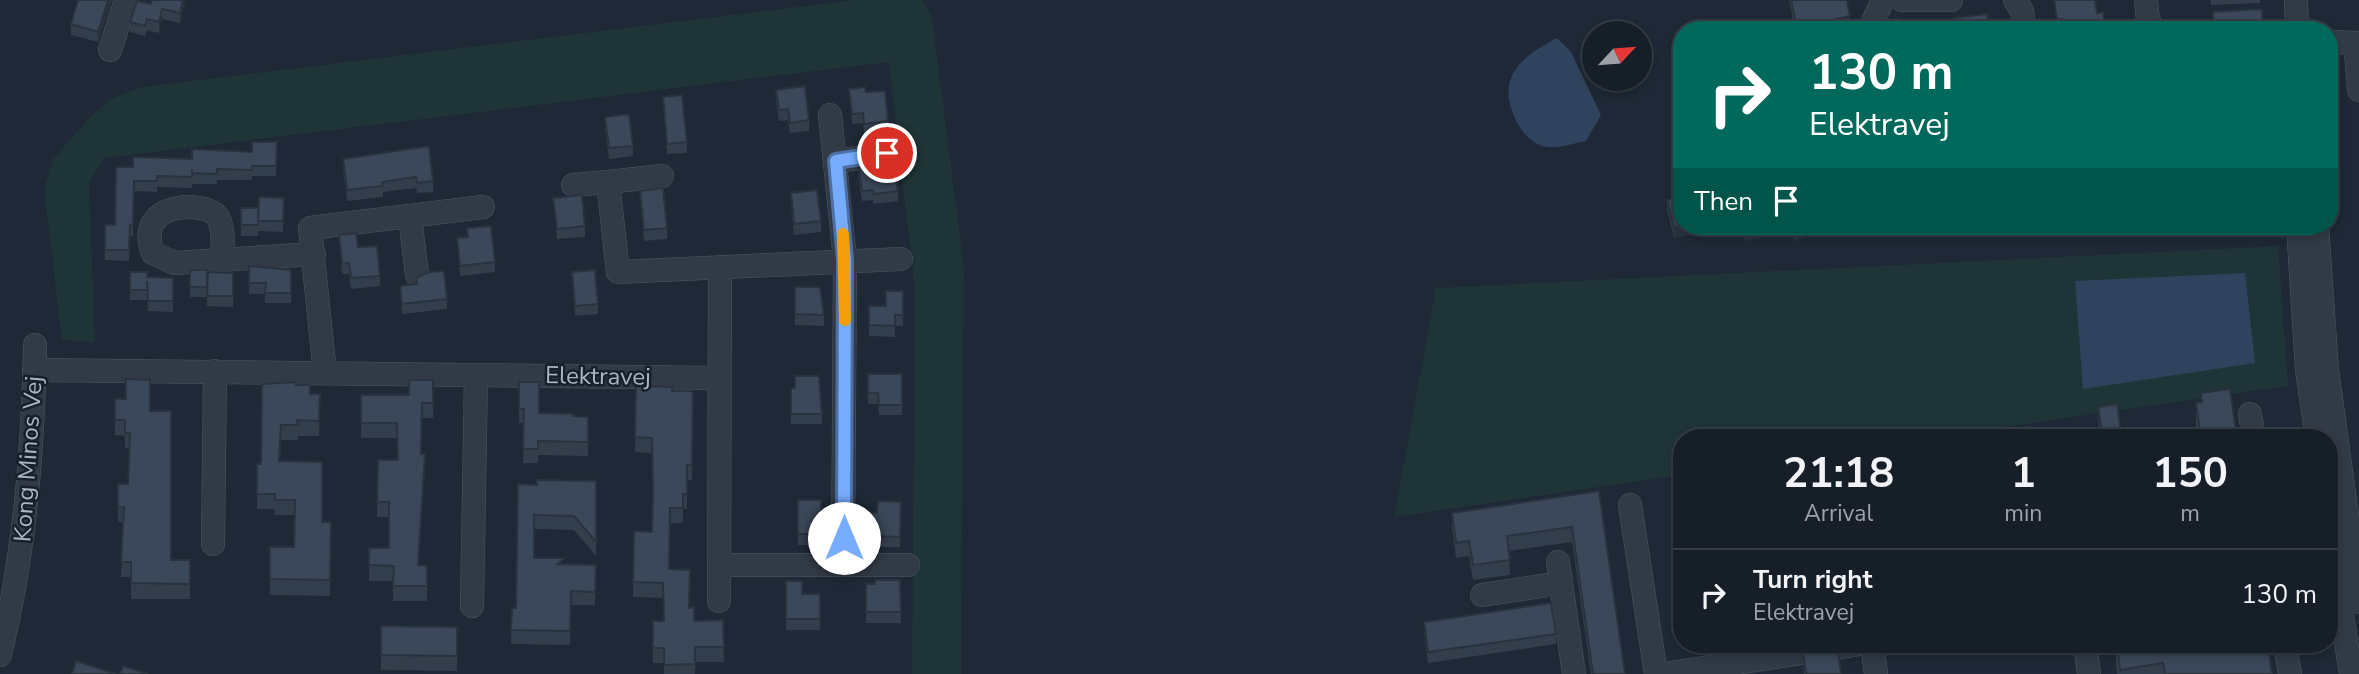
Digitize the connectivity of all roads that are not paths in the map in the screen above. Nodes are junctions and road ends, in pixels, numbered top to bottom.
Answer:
1 (126, 0) edge
2 (1883, 0) edge
3 (1902, 0) edge
4 (1951, 0) edge
5 (2146, 0) edge
6 (2296, 0) edge
7 (1873, 21) edge
8 (2149, 21) edge
9 (2297, 21) edge
10 (2338, 43) edge
11 (2359, 45) edge
12 (110, 50) dead end
13 (2359, 90) edge
14 (830, 115) dead end
15 (887, 153) dead end
16 (836, 161) junction
17 (662, 176) dead end
18 (608, 182) junction
19 (573, 185) dead end
20 (483, 207) dead end
21 (410, 217) junction
22 (2299, 235) edge
23 (2318, 235) edge
24 (314, 254) junction
25 (901, 259) dead end
26 (223, 260) dead end
27 (845, 260) junction
28 (720, 267) junction
29 (416, 275) edge
30 (35, 345) dead end
31 (34, 370) junction
32 (215, 371) junction
33 (325, 373) junction
34 (476, 375) junction
35 (719, 378) junction
36 (2250, 414) dead end
37 (2252, 429) edge
38 (2316, 429) edge
39 (2330, 429) edge
40 (1630, 505) dead end
41 (213, 544) dead end
42 (2338, 562) edge
43 (719, 565) junction
44 (843, 565) junction
45 (908, 565) dead end
46 (1482, 595) dead end
47 (719, 601) dead end
48 (2359, 602) edge
49 (472, 606) dead end
50 (1801, 653) edge
51 (1873, 653) edge
52 (2086, 653) edge
53 (2287, 653) edge
54 (0, 655) edge
55 (1574, 674) edge
56 (1656, 674) edge
57 (1664, 674) edge
58 (1876, 674) edge
59 (2089, 674) edge
60 (2290, 674) edge
61 (2351, 674) edge

1 - 12 street
2 - 7 street
3 - 4 street
5 - 8 street
6 - 9 street
10 - 11 street
11 - 13 street
14 - 16 street
15 - 16 street
16 - 27 street
17 - 18 street
18 - 19 street
18 - 28 street
20 - 21 street
21 - 24 street
21 - 29 street
22 - 38 street
23 - 39 street
24 - 26 street
24 - 33 street
25 - 27 street
27 - 28 street
27 - 44 street
28 - 35 street
30 - 31 street, Kong Minos Vej
31 - 32 street, Elektravej
31 - 54 street, Kong Minos Vej
32 - 33 street, Elektravej
32 - 41 street
33 - 34 street, Elektravej
34 - 35 street, Elektravej
34 - 49 street
35 - 43 street
36 - 37 street
40 - 56 street
42 - 48 street
42 - 61 street
43 - 44 street
43 - 47 street
44 - 45 street
46 - 55 street
50 - 57 street
51 - 58 street
52 - 59 street
53 - 60 street

